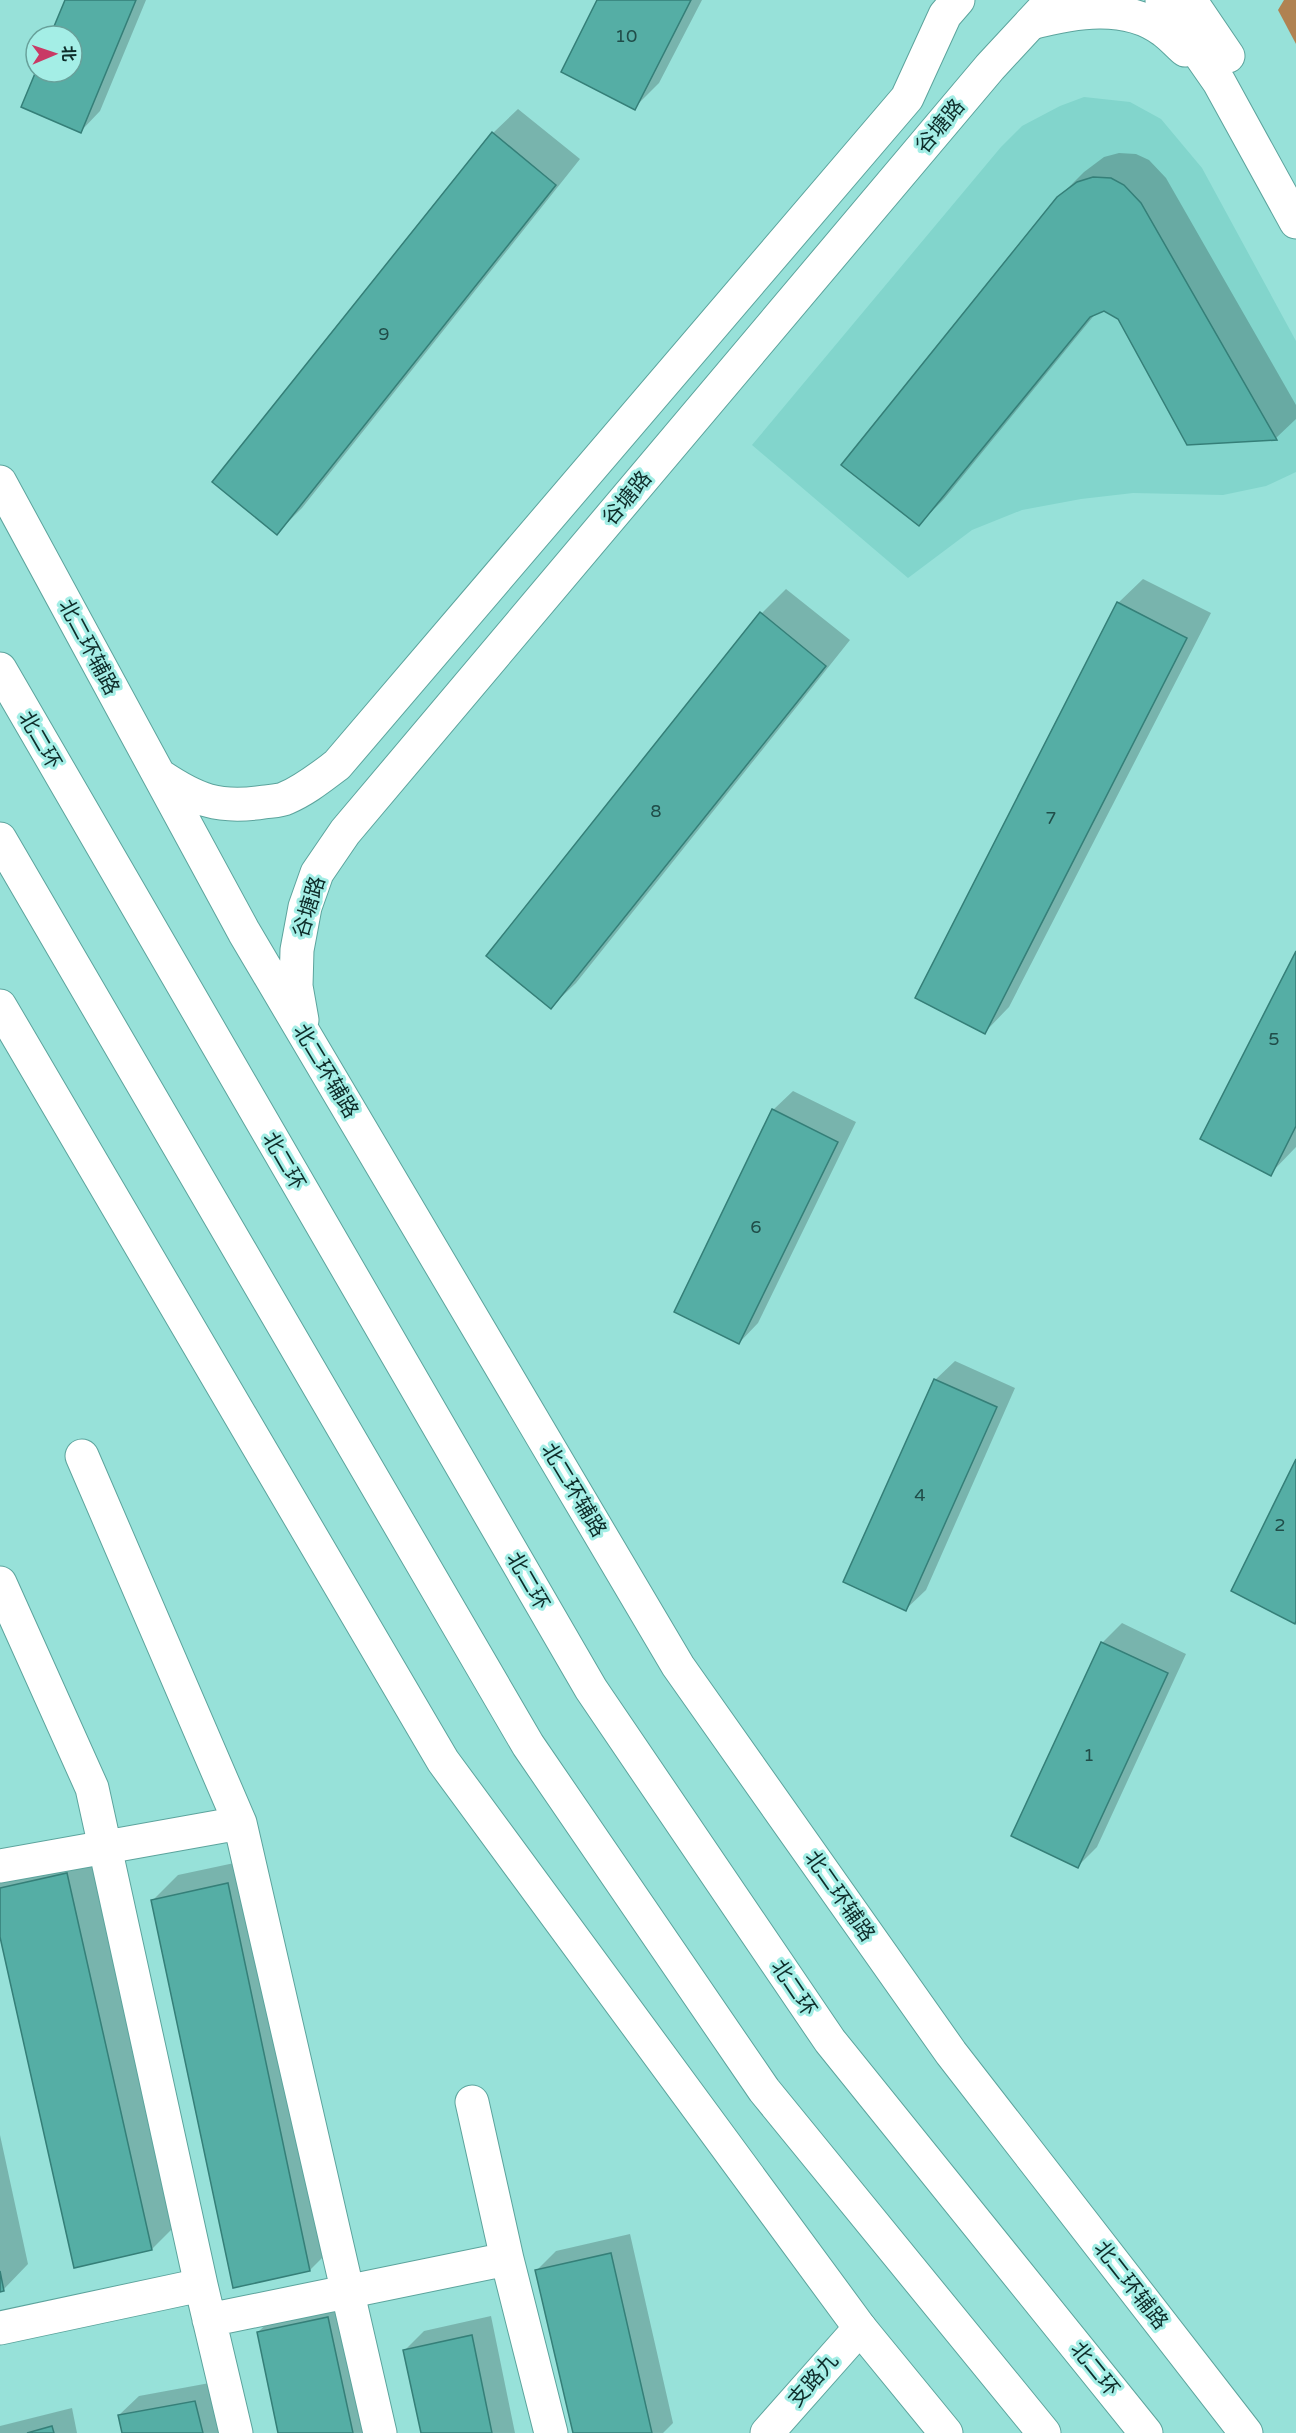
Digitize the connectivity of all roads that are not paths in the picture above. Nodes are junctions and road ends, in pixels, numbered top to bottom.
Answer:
1 (1162, 0) edge
2 (1190, 0) edge
3 (1211, 0) edge
4 (952, 5) edge
5 (1041, 11) edge
6 (1228, 77) junction
7 (1296, 174) edge
8 (1296, 222) edge
9 (0, 482) edge
10 (0, 669) edge
11 (159, 775) junction
12 (0, 839) edge
13 (0, 1006) edge
14 (306, 1037) junction
15 (82, 1456) dead end
16 (0, 1583) edge
17 (240, 1823) junction
18 (103, 1846) junction
19 (0, 1866) edge
20 (472, 2102) dead end
21 (507, 2259) junction
22 (201, 2285) junction
23 (347, 2290) junction
24 (209, 2320) junction
25 (0, 2328) edge
26 (860, 2328) junction
27 (236, 2433) edge
28 (380, 2433) edge
29 (551, 2433) edge
30 (767, 2433) edge
31 (946, 2433) edge
32 (1044, 2433) edge
33 (1146, 2433) edge
34 (1246, 2433) edge

1 - 6 main road
2 - 6 main road
3 - 6 main road
4 - 11 main road, 谷塘路
5 - 6 main road
5 - 14 main road, 谷塘路
6 - 7 main road
6 - 8 main road
9 - 11 main road, 北二环辅路
10 - 33 main road, 北二环
11 - 14 main road, 北二环辅路
12 - 32 main road
13 - 26 main road
14 - 34 main road, 北二环辅路
15 - 17 main road
16 - 18 main road
17 - 18 main road
17 - 23 main road
18 - 19 main road
18 - 22 main road
20 - 21 main road
21 - 23 main road
21 - 29 main road
22 - 24 main road
22 - 25 main road
23 - 24 main road
23 - 28 main road
24 - 27 main road
26 - 30 main road, 支路九
26 - 31 main road

